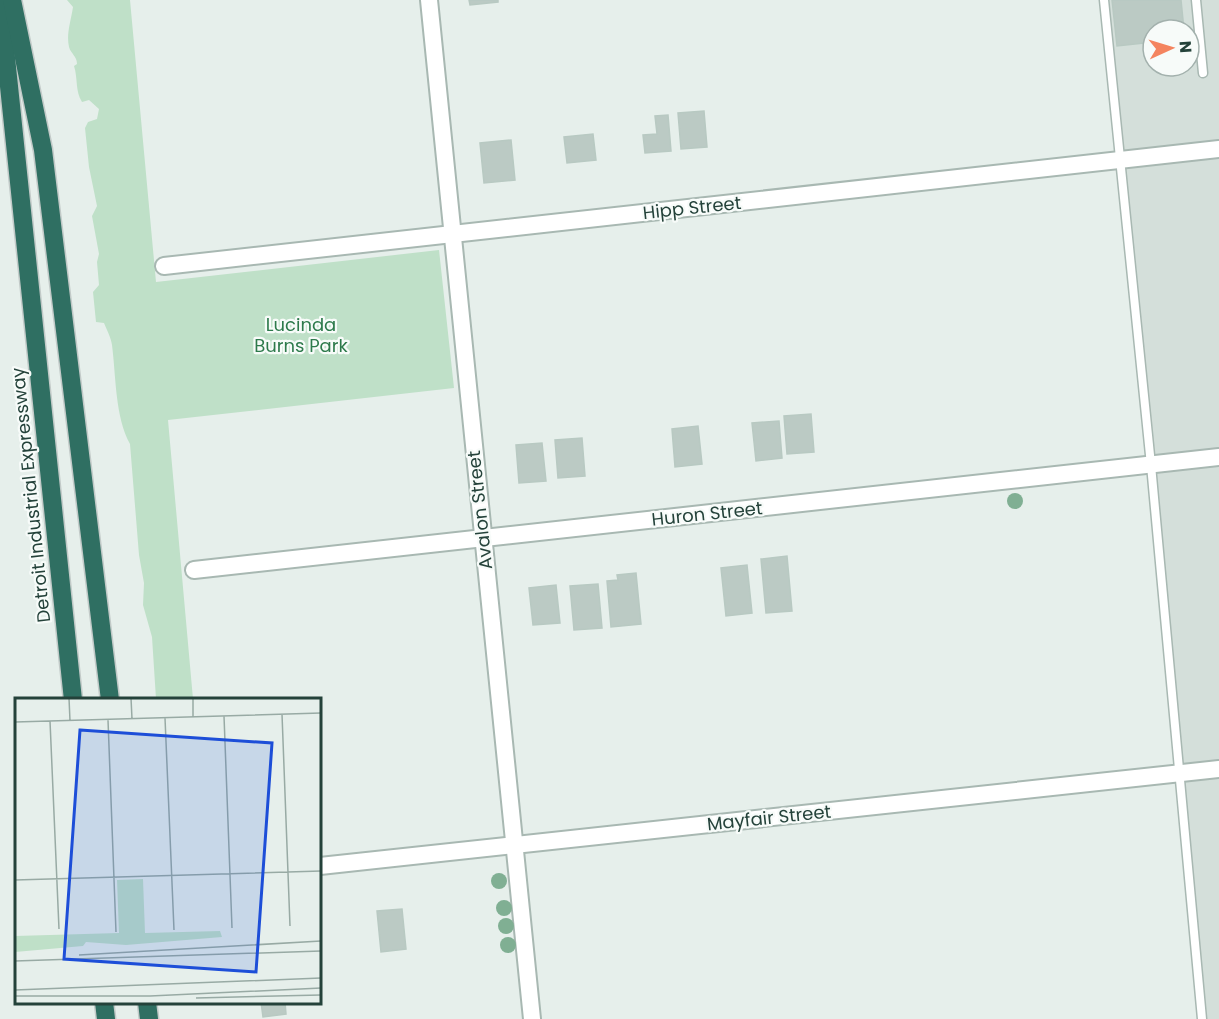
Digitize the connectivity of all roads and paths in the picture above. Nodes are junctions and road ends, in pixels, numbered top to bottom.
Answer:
1 (0, 0) edge
2 (12, 0) edge
3 (429, 0) edge
4 (1104, 0) edge
5 (1196, 0) edge
6 (1203, 73) dead end
7 (1219, 149) edge
8 (1121, 160) junction
9 (452, 234) junction
10 (164, 266) dead end
11 (1219, 457) edge
12 (1151, 465) junction
13 (483, 538) junction
14 (194, 570) dead end
15 (73, 698) edge
16 (110, 698) edge
17 (1219, 769) edge
18 (1178, 773) junction
19 (515, 845) junction
20 (321, 866) edge
21 (104, 1004) edge
22 (147, 1004) edge
23 (106, 1019) edge
24 (149, 1019) edge
25 (532, 1019) edge
26 (1202, 1019) edge

1 - 15 highway, Detroit Industrial Expressway
2 - 16 highway
3 - 9 street, Avalon Street
4 - 8 lane
5 - 6 lane
7 - 8 street, Hipp Street
8 - 9 street, Hipp Street
8 - 12 lane
9 - 10 street, Hipp Street
9 - 13 street, Avalon Street
11 - 12 street, Huron Street
12 - 13 street, Huron Street
12 - 18 lane
13 - 14 street, Huron Street
13 - 19 street, Avalon Street
17 - 18 street, Mayfair Street
18 - 19 street, Mayfair Street
18 - 26 lane
19 - 20 street, Mayfair Street
19 - 25 street, Avalon Street
21 - 23 highway
22 - 24 highway

